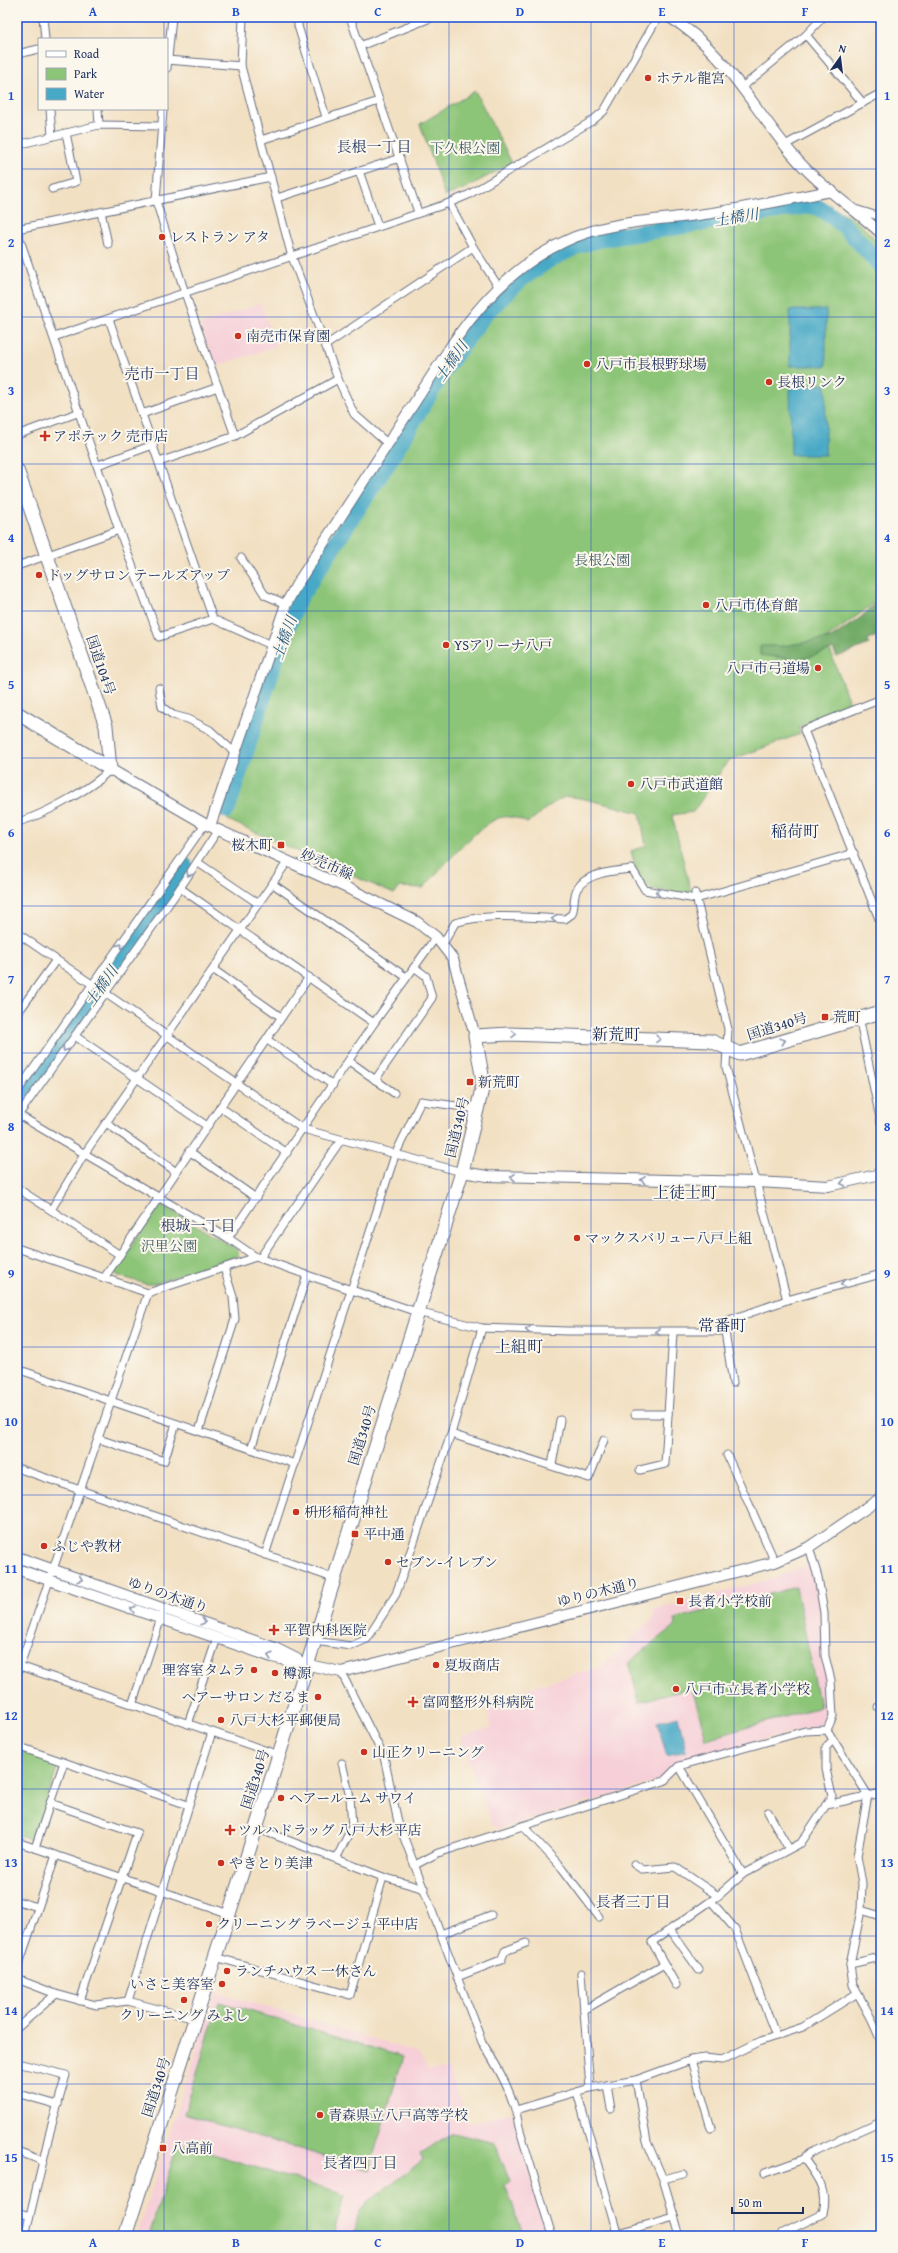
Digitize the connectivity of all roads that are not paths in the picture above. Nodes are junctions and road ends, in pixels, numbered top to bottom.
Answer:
1 (44, 17) edge
2 (172, 17) edge
3 (242, 17) edge
4 (298, 17) edge
5 (350, 17) edge
6 (433, 17) edge
7 (658, 17) edge
8 (669, 17) edge
9 (823, 17) edge
10 (878, 17) edge
11 (881, 23) edge
12 (806, 35) junction
13 (45, 38) edge
14 (360, 46) junction
15 (38, 49) edge
16 (168, 51) edge
17 (17, 54) edge
18 (168, 60) edge
19 (240, 66) junction
20 (741, 88) junction
21 (881, 93) edge
22 (379, 101) junction
23 (863, 103) junction
24 (50, 110) edge
25 (98, 110) edge
26 (163, 110) edge
27 (326, 117) junction
28 (99, 125) junction
29 (162, 126) junction
30 (66, 132) junction
31 (52, 136) junction
32 (261, 140) junction
33 (17, 145) edge
34 (785, 145) junction
35 (400, 158) junction
36 (359, 171) junction
37 (270, 177) junction
38 (52, 189) dead end
39 (832, 191) junction
40 (277, 198) junction
41 (156, 201) junction
42 (449, 203) junction
43 (854, 209) junction
44 (101, 212) junction
45 (418, 212) junction
46 (881, 217) edge
47 (378, 226) junction
48 (17, 230) edge
49 (881, 233) edge
50 (108, 244) dead end
51 (473, 247) junction
52 (292, 257) junction
53 (498, 286) junction
54 (185, 293) junction
55 (109, 318) junction
56 (54, 336) junction
57 (326, 345) junction
58 (338, 378) junction
59 (218, 388) junction
60 (80, 412) junction
61 (142, 414) junction
62 (17, 435) edge
63 (235, 436) junction
64 (387, 443) junction
65 (153, 445) junction
66 (159, 462) junction
67 (98, 465) junction
68 (17, 470) edge
69 (119, 530) junction
70 (47, 556) junction
71 (240, 558) dead end
72 (17, 566) edge
73 (286, 604) junction
74 (213, 619) junction
75 (271, 645) junction
76 (159, 688) dead end
77 (881, 699) edge
78 (17, 713) edge
79 (234, 752) junction
80 (110, 769) junction
81 (17, 822) edge
82 (211, 827) junction
83 (854, 853) junction
84 (288, 861) junction
85 (197, 862) junction
86 (273, 884) junction
87 (180, 888) junction
88 (696, 896) junction
89 (259, 904) junction
90 (881, 924) edge
91 (242, 930) junction
92 (17, 933) edge
93 (440, 941) junction
94 (56, 960) junction
95 (414, 967) junction
96 (214, 970) junction
97 (309, 977) junction
98 (406, 977) junction
99 (93, 985) junction
100 (105, 993) junction
101 (881, 1012) edge
102 (17, 1014) edge
103 (281, 1017) junction
104 (859, 1017) junction
105 (374, 1023) junction
106 (75, 1036) junction
107 (168, 1036) junction
108 (475, 1036) junction
109 (266, 1039) junction
110 (728, 1050) junction
111 (349, 1062) junction
112 (137, 1079) junction
113 (376, 1080) junction
114 (236, 1084) junction
115 (333, 1085) junction
116 (17, 1092) edge
117 (394, 1093) dead end
118 (220, 1107) junction
119 (478, 1109) junction
120 (17, 1115) edge
121 (106, 1123) junction
122 (881, 1123) edge
123 (207, 1126) junction
124 (303, 1129) junction
125 (341, 1140) junction
126 (190, 1151) junction
127 (287, 1153) junction
128 (85, 1154) junction
129 (394, 1155) junction
130 (175, 1171) junction
131 (462, 1172) junction
132 (881, 1174) edge
133 (756, 1182) junction
134 (17, 1188) edge
135 (158, 1197) junction
136 (256, 1198) junction
137 (51, 1210) junction
138 (228, 1238) junction
139 (17, 1248) edge
140 (120, 1255) junction
141 (258, 1257) junction
142 (224, 1268) junction
143 (881, 1274) edge
144 (307, 1275) junction
145 (104, 1278) junction
146 (349, 1290) junction
147 (148, 1293) junction
148 (787, 1300) junction
149 (417, 1312) junction
150 (482, 1328) junction
151 (725, 1332) junction
152 (673, 1333) junction
153 (17, 1368) edge
154 (733, 1383) dead end
155 (112, 1402) junction
156 (635, 1414) dead end
157 (668, 1414) junction
158 (560, 1420) dead end
159 (176, 1424) junction
160 (199, 1431) junction
161 (451, 1434) junction
162 (99, 1439) junction
163 (604, 1440) dead end
164 (251, 1449) junction
165 (727, 1455) dead end
166 (295, 1464) junction
167 (552, 1465) junction
168 (17, 1468) edge
169 (640, 1470) dead end
170 (81, 1491) junction
171 (881, 1498) edge
172 (810, 1548) junction
173 (265, 1555) junction
174 (17, 1557) edge
175 (775, 1562) junction
176 (17, 1569) edge
177 (54, 1570) junction
178 (333, 1578) junction
179 (50, 1581) junction
180 (162, 1614) junction
181 (217, 1638) junction
182 (314, 1641) junction
183 (308, 1664) junction
184 (18, 1666) edge
185 (341, 1672) junction
186 (17, 1674) edge
187 (132, 1705) junction
188 (188, 1724) junction
189 (826, 1730) junction
190 (212, 1732) junction
191 (832, 1741) junction
192 (17, 1746) edge
193 (279, 1755) junction
194 (64, 1762) junction
195 (342, 1763) dead end
196 (679, 1766) junction
197 (881, 1793) edge
198 (868, 1795) junction
199 (50, 1803) junction
200 (188, 1805) junction
201 (826, 1805) junction
202 (768, 1812) dead end
203 (523, 1826) junction
204 (256, 1828) junction
205 (17, 1842) edge
206 (35, 1848) junction
207 (789, 1849) junction
208 (56, 1855) junction
209 (336, 1859) junction
210 (634, 1864) dead end
211 (416, 1865) junction
212 (743, 1874) junction
213 (383, 1877) junction
214 (122, 1878) junction
215 (425, 1889) junction
216 (162, 1891) junction
217 (718, 1896) junction
218 (17, 1901) edge
219 (711, 1901) junction
220 (38, 1908) junction
221 (861, 1910) junction
222 (229, 1914) junction
223 (491, 1915) dead end
224 (881, 1916) edge
225 (599, 1917) dead end
226 (671, 1931) junction
227 (441, 1934) junction
228 (526, 1943) dead end
229 (215, 1957) junction
230 (881, 1957) edge
231 (664, 1964) junction
232 (850, 1964) junction
233 (17, 1970) edge
234 (699, 1970) dead end
235 (581, 1973) dead end
236 (457, 1977) junction
237 (17, 1980) edge
238 (676, 1985) dead end
239 (56, 1994) junction
240 (856, 1994) junction
241 (80, 2001) junction
242 (128, 2001) junction
243 (584, 2010) junction
244 (195, 2019) junction
245 (17, 2028) edge
246 (776, 2036) junction
247 (881, 2041) edge
248 (691, 2060) junction
249 (17, 2063) edge
250 (636, 2080) junction
251 (607, 2085) junction
252 (590, 2088) junction
253 (577, 2092) junction
254 (23, 2096) dead end
255 (58, 2105) junction
256 (611, 2109) dead end
257 (516, 2110) junction
258 (881, 2121) edge
259 (711, 2128) dead end
260 (17, 2151) edge
261 (804, 2159) junction
262 (43, 2161) junction
263 (765, 2173) dead end
264 (683, 2174) dead end
265 (663, 2180) junction
266 (17, 2212) edge
267 (30, 2216) junction
268 (674, 2217) junction
269 (783, 2233) dead end
270 (617, 2234) junction
271 (25, 2236) edge
272 (125, 2236) edge
273 (552, 2236) edge
274 (608, 2236) edge
275 (680, 2236) edge

1 - 13 street
2 - 16 street
3 - 19 street
4 - 27 street
5 - 14 street
6 - 14 street
7 - 42 street
8 - 20 street
9 - 12 street
10 - 11 street
12 - 20 street
12 - 23 street
14 - 22 street
15 - 17 street
18 - 19 street
19 - 32 street
20 - 34 street
21 - 23 street
22 - 27 street
22 - 35 street
23 - 34 street
24 - 31 street
25 - 28 street
26 - 29 street
27 - 32 street
28 - 29 street
28 - 30 street
29 - 41 street
30 - 31 street
30 - 38 street
31 - 33 street
32 - 37 street
34 - 39 street
35 - 36 street
35 - 45 street
36 - 40 street
36 - 47 street
37 - 40 street
37 - 41 street
39 - 43 street
39 - 53 street
40 - 52 street
41 - 44 street
41 - 54 street
42 - 45 street
42 - 51 street
43 - 46 street
43 - 49 street
44 - 48 street
44 - 50 street
45 - 47 street
47 - 52 street
48 - 56 street
51 - 53 street
51 - 57 street
52 - 54 street
52 - 57 street
53 - 64 street
54 - 55 street
54 - 59 street
55 - 56 street
55 - 61 street
56 - 60 street
57 - 58 street
58 - 63 street
58 - 64 street
59 - 61 street
59 - 63 street
60 - 62 street
60 - 67 street
61 - 65 street
63 - 66 street
64 - 73 street
65 - 66 street
65 - 67 street
66 - 74 street
67 - 69 street
68 - 70 highway, 国道104号
69 - 70 street
69 - 74 street
70 - 72 street
70 - 80 highway, 国道104号
71 - 73 street
73 - 75 street
74 - 75 street
75 - 79 street
76 - 79 street
77 - 83 street
78 - 80 highway
79 - 82 street
80 - 81 street
80 - 82 street, 妙売市線
82 - 84 street, 妙売市線
82 - 85 street
99 -> 82 street
83 - 88 street
83 - 90 street
84 - 86 street
84 - 93 street, 妙売市線
85 -> 87 street
85 - 89 street
86 - 89 street
86 - 98 street
87 - 91 street
87 - 100 street
88 -> 93 street
88 - 110 street
89 - 91 street
91 - 96 street
91 - 97 street
92 - 94 street
93 - 95 street
93 - 108 street, 妙売市線
94 - 99 street
94 - 102 street
95 - 98 street
95 - 113 street
96 - 103 street
96 - 107 street
97 - 103 street
97 - 105 street
98 - 105 street
99 - 116 street
100 - 106 street
100 - 107 street
101 - 104 highway, 国道340号
103 - 109 street
110 -> 104 highway, 国道340号
104 - 122 street
105 - 111 street
106 - 112 street
106 -> 120 street
107 - 112 street
107 - 114 street
108 -> 110 highway, 国道340号
108 - 119 highway, 国道340号
109 - 114 street
109 - 115 street
110 - 133 street
111 - 113 street
111 - 115 street
112 - 121 street
112 - 123 street
113 - 117 street
114 - 118 street
114 - 124 street
115 - 124 street
118 - 123 street
118 - 127 street
119 - 129 street
119 - 131 highway, 国道340号
120 - 128 street
121 - 128 street
121 - 130 street
123 - 126 street
124 - 125 street
124 - 127 street
125 - 129 street
125 - 141 street
126 - 130 street
126 - 136 street
127 - 136 street
128 - 135 street
128 - 137 street
129 - 131 street
129 - 146 street
130 - 135 street
133 -> 131 street
131 - 149 highway, 国道340号
132 -> 133 street
133 - 148 street
134 - 137 street
135 - 138 street
135 - 140 street
136 - 138 street
137 - 140 street
138 - 141 street
139 - 145 street
140 - 145 street
141 - 142 street
141 - 144 street
142 - 147 street
142 - 160 street
143 -> 148 street
144 - 146 street
144 - 164 street
145 - 147 street
146 - 149 street
146 - 166 street
147 - 155 street
148 - 151 street
149 - 150 street
149 - 178 highway, 国道340号
152 -> 150 street
150 - 161 street
151 - 152 street
151 - 154 street
152 - 157 street
153 - 155 street
155 - 159 street
155 - 162 street
156 - 157 street
157 - 169 street
158 - 167 street
159 - 160 street
159 - 162 street
160 - 164 street
161 - 167 street
161 - 182 street
162 - 170 street
163 - 167 street
164 - 166 street
165 - 175 street
166 - 173 street
168 - 170 street
170 - 173 street
170 - 177 street
171 - 172 street, ゆりの木通り
172 - 175 street, ゆりの木通り
172 - 189 street
173 - 178 street
174 - 177 street, ゆりの木通り
175 - 185 street, ゆりの木通り
176 - 179 street, ゆりの木通り
177 - 179 street
177 -> 180 street, ゆりの木通り
178 - 182 highway, 国道340号
180 -> 179 street, ゆりの木通り
179 - 184 street
180 - 181 street, ゆりの木通り
180 -> 183 street, ゆりの木通り
180 - 187 street
183 -> 181 street, ゆりの木通り
181 - 188 street
182 - 183 highway, 国道340号
183 - 185 street, ゆりの木通り
183 - 193 highway, 国道340号
184 - 186 street
184 - 187 street
185 - 211 street
187 - 188 street
188 - 190 street
189 - 191 street
189 - 196 street
190 - 193 street
190 - 200 street
191 - 198 street
191 - 201 street
192 - 194 street
193 - 204 highway, 国道340号
194 - 199 street
194 - 200 street
195 - 209 street
196 - 203 street
196 - 212 street
197 - 198 street
198 - 201 street
198 - 221 street
199 - 206 street
199 - 214 street
200 - 216 street
201 - 207 street
202 - 207 street
203 - 211 street
203 - 225 street
204 - 209 street
204 - 222 highway, 国道340号
205 - 206 street
206 - 208 street
207 - 212 street
208 - 214 street
208 - 220 street
209 - 213 street
210 - 217 street
211 - 215 street
212 - 217 street
213 - 215 street
213 - 229 street
214 - 216 street
214 - 241 street
215 - 227 street
216 - 222 street
216 - 242 street
217 - 219 street
218 - 220 street
219 - 226 street
219 - 246 street
220 - 233 street
221 - 224 street
221 - 232 street
222 - 229 highway, 国道340号
223 - 227 street
226 - 231 street
226 - 234 street
227 - 236 street
228 - 236 street
229 - 244 highway, 国道340号
230 - 232 street
231 - 238 street
231 - 243 street
232 - 240 street
235 - 243 street
236 - 257 street
237 - 239 street
239 - 241 street
239 - 245 street
240 - 246 street
240 - 247 street
241 - 242 street
242 - 244 street
243 - 252 street
244 - 272 highway, 国道340号
246 - 248 street
248 - 250 street
248 - 259 street
249 - 255 street
250 - 251 street
250 - 265 street
251 - 252 street
251 - 256 street
252 - 253 street
253 - 257 street
253 - 270 street
254 - 255 street
255 - 262 street
257 - 273 street
258 - 261 street
260 - 262 street
261 - 263 street
261 - 269 street
262 - 267 street
264 - 265 street
265 - 268 street
266 - 267 street
267 - 271 street
268 - 270 street
268 - 275 street
270 - 274 street

